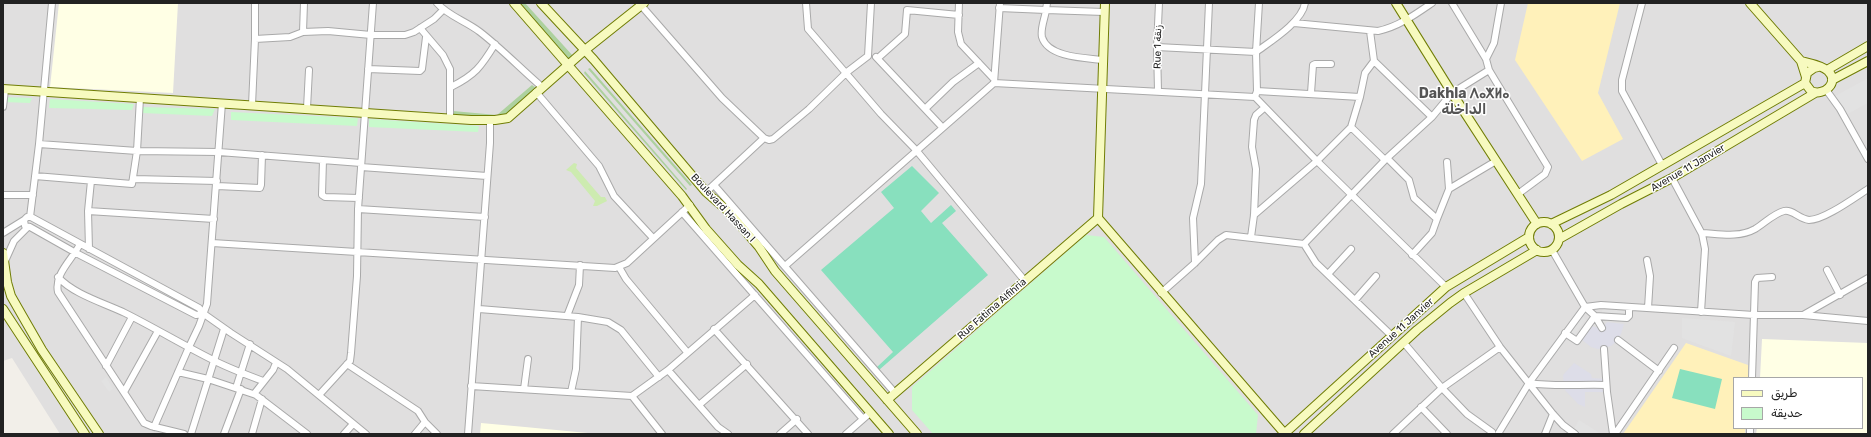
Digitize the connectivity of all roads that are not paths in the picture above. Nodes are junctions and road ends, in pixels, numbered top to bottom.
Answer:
1 (52, 3) edge
2 (254, 3) edge
3 (304, 3) edge
4 (373, 3) edge
5 (436, 3) edge
6 (514, 3) edge
7 (541, 3) edge
8 (806, 3) edge
9 (871, 3) edge
10 (907, 3) edge
11 (959, 3) edge
12 (1159, 3) edge
13 (1209, 3) edge
14 (1259, 3) edge
15 (1306, 3) edge
16 (1396, 3) edge
17 (1432, 3) edge
18 (1452, 3) edge
19 (1501, 3) edge
20 (1642, 3) edge
21 (1750, 3) edge
22 (641, 4) edge
23 (1000, 6) edge
24 (1047, 6) edge
25 (1104, 7) edge
26 (443, 10) junction
27 (906, 10) junction
28 (959, 15) junction
29 (1407, 20) junction
30 (1294, 23) junction
31 (420, 28) junction
32 (1370, 31) junction
33 (303, 32) junction
34 (371, 35) junction
35 (426, 37) junction
36 (255, 39) junction
37 (495, 44) junction
38 (1868, 46) edge
39 (1156, 47) junction
40 (1207, 49) junction
41 (585, 50) junction
42 (1256, 52) junction
43 (868, 56) junction
44 (878, 58) junction
45 (1486, 59) junction
46 (1103, 60) junction
47 (1868, 60) edge
48 (1374, 61) junction
49 (1801, 61) junction
50 (979, 63) junction
51 (569, 64) junction
52 (1331, 64) dead end
53 (1818, 67) junction
54 (368, 69) junction
55 (309, 70) dead end
56 (1489, 70) junction
57 (1827, 70) junction
58 (847, 72) junction
59 (993, 80) junction
60 (1805, 80) junction
61 (1832, 80) junction
62 (451, 87) junction
63 (4, 89) edge
64 (539, 90) junction
65 (1103, 90) junction
66 (1158, 91) junction
67 (1827, 91) junction
68 (44, 92) junction
69 (1311, 93) junction
70 (1815, 93) junction
71 (1205, 94) junction
72 (1256, 94) junction
73 (1452, 94) junction
74 (1360, 97) junction
75 (140, 98) junction
76 (222, 103) junction
77 (252, 105) junction
78 (3, 107) edge
79 (307, 108) junction
80 (926, 108) junction
81 (1264, 108) junction
82 (365, 112) junction
83 (1432, 117) junction
84 (450, 118) junction
85 (490, 120) junction
86 (942, 127) junction
87 (1351, 127) junction
88 (764, 138) junction
89 (40, 144) junction
90 (916, 150) junction
91 (137, 151) junction
92 (219, 152) junction
93 (262, 155) junction
94 (1386, 159) junction
95 (1868, 159) edge
96 (323, 160) junction
97 (1316, 161) junction
98 (1496, 161) junction
99 (1447, 162) dead end
100 (361, 165) junction
101 (1662, 165) junction
102 (35, 176) junction
103 (487, 176) junction
104 (1672, 178) junction
105 (134, 179) junction
106 (90, 181) junction
107 (216, 184) junction
108 (714, 185) junction
109 (1449, 189) junction
110 (1868, 189) edge
111 (706, 192) junction
112 (1351, 194) junction
113 (1518, 194) junction
114 (3, 195) edge
115 (33, 195) junction
116 (359, 198) junction
117 (690, 206) junction
118 (358, 210) junction
119 (88, 211) junction
120 (682, 212) junction
121 (1254, 215) junction
122 (485, 217) junction
123 (1098, 218) junction
124 (29, 219) junction
125 (214, 219) junction
126 (1437, 219) junction
127 (1537, 224) junction
128 (1551, 224) junction
129 (29, 227) junction
130 (3, 233) edge
131 (1702, 233) junction
132 (1251, 237) junction
133 (1529, 237) junction
134 (654, 238) junction
135 (1559, 240) junction
136 (212, 243) junction
137 (80, 244) junction
138 (1304, 244) junction
139 (89, 249) junction
140 (1352, 249) dead end
141 (1537, 250) junction
142 (1552, 250) junction
143 (356, 251) junction
144 (76, 253) junction
145 (1412, 255) junction
146 (482, 260) junction
147 (1647, 260) dead end
148 (4, 263) edge
149 (1195, 263) junction
150 (580, 265) junction
151 (785, 266) junction
152 (619, 267) junction
153 (1827, 270) dead end
154 (1328, 274) junction
155 (1376, 276) dead end
156 (58, 277) junction
157 (1772, 277) dead end
158 (1868, 278) edge
159 (1025, 281) junction
160 (1446, 287) junction
161 (1161, 293) junction
162 (1464, 293) junction
163 (1840, 294) junction
164 (754, 295) junction
165 (1355, 300) junction
166 (1585, 307) junction
167 (1629, 307) junction
168 (1648, 308) junction
169 (3, 309) edge
170 (479, 309) junction
171 (1701, 312) junction
172 (204, 314) junction
173 (1754, 315) junction
174 (1802, 315) junction
175 (567, 316) junction
176 (1594, 316) junction
177 (132, 317) junction
178 (578, 317) junction
179 (1868, 321) edge
180 (1602, 328) dead end
181 (224, 329) junction
182 (714, 329) junction
183 (158, 331) junction
184 (1565, 333) junction
185 (1392, 336) junction
186 (1618, 340) dead end
187 (1404, 343) junction
188 (250, 344) junction
189 (1500, 346) junction
190 (189, 347) junction
191 (1674, 348) dead end
192 (1604, 349) dead end
193 (687, 352) junction
194 (528, 359) dead end
195 (213, 360) junction
196 (276, 362) junction
197 (346, 364) junction
198 (747, 364) junction
199 (106, 366) junction
200 (668, 370) junction
201 (1658, 371) junction
202 (178, 372) junction
203 (241, 372) junction
204 (659, 377) junction
205 (1752, 377) edge
206 (208, 379) junction
207 (263, 381) junction
208 (1529, 383) junction
209 (1606, 385) junction
210 (471, 386) junction
211 (238, 388) junction
212 (1442, 388) junction
213 (524, 389) junction
214 (124, 392) junction
215 (571, 392) junction
216 (895, 393) junction
217 (254, 394) junction
218 (319, 394) junction
219 (632, 396) junction
220 (262, 399) junction
221 (887, 400) junction
222 (699, 405) junction
223 (1420, 407) junction
224 (870, 413) junction
225 (1554, 414) junction
226 (797, 419) junction
227 (863, 420) junction
228 (425, 422) junction
229 (353, 424) junction
230 (154, 427) junction
231 (1495, 433) edge
232 (85, 434) edge
233 (99, 434) edge
234 (184, 434) edge
235 (191, 434) edge
236 (224, 434) edge
237 (252, 434) edge
238 (307, 434) edge
239 (344, 434) edge
240 (366, 434) edge
241 (415, 434) edge
242 (437, 434) edge
243 (468, 434) edge
244 (662, 434) edge
245 (728, 434) edge
246 (780, 434) edge
247 (808, 434) edge
248 (846, 434) edge
249 (889, 434) edge
250 (917, 434) edge
251 (1284, 434) edge
252 (1304, 434) edge
253 (1393, 434) edge
254 (1447, 434) edge
255 (1545, 434) edge
256 (1575, 434) edge
257 (1614, 434) edge

1 - 68 street
2 - 36 street
3 - 33 street
4 - 34 street
5 - 26 street
6 - 51 street
7 - 41 street, Boulevard Hassan I
8 - 58 street
9 - 43 street
10 - 27 street
11 - 28 street
12 - 39 street, Rue 1 زنقة
13 - 40 street
14 - 42 street
15 - 30 street
16 - 29 street
17 - 29 street
18 - 45 street
19 - 45 street
20 - 101 street
21 - 49 street
22 - 41 street
22 - 88 street
23 - 24 street
23 - 59 street
24 - 25 street
24 - 46 street
25 - 46 street
26 - 31 street
26 - 37 street
27 - 28 street
27 - 44 street
28 - 50 street
29 - 32 street
29 - 73 street
30 - 32 street
30 - 42 street
31 - 34 street
31 - 35 street
32 - 48 street
33 - 34 street
33 - 36 street
34 - 54 street
35 - 54 street
35 - 62 street
36 - 77 street
37 - 62 street
37 - 64 street
38 - 57 street
39 - 40 street
39 - 66 street, Rue 1 زنقة
40 - 42 street
40 - 71 street
41 - 51 street
41 - 111 street, Boulevard Hassan I
42 - 72 street
43 - 44 street
43 - 58 street
44 - 80 street
45 - 56 street
46 - 65 street
47 - 61 street
48 - 74 street
48 - 83 street
49 - 53 street
49 - 60 street
50 - 59 street
50 - 80 street
51 - 64 street
51 - 117 street
52 - 69 street
53 - 57 street
53 - 60 street
54 - 82 street
55 - 79 street
56 - 73 street
56 - 113 street
57 - 61 street
58 - 88 street
58 - 90 street
59 - 65 street
59 - 86 street
60 - 70 street
60 - 101 street, Avenue 11 Janvier
61 - 67 street
62 - 84 street
63 - 68 street
63 - 78 street
64 - 85 street
64 - 134 street
65 - 66 street
65 - 123 street
66 - 71 street
67 - 70 street
67 - 95 street
68 - 75 street
68 - 89 street
69 - 72 street
69 - 74 street
70 - 104 street, Avenue 11 Janvier
71 - 72 street
71 - 149 street
72 - 81 street
73 - 83 street
73 - 98 street
74 - 87 street
75 - 76 street
75 - 91 street
76 - 77 street
76 - 92 street
77 - 79 street
79 - 82 street
80 - 86 street
81 - 97 street
81 - 121 street
82 - 84 street
82 - 100 street
83 - 94 street
84 - 85 street
85 - 103 street
86 - 90 street
87 - 94 street
87 - 97 street
88 - 108 street
89 - 91 street
89 - 102 street
90 - 151 street
90 - 159 street
91 - 92 street
91 - 105 street
92 - 93 street
92 - 107 street
93 - 96 street
93 - 107 street
94 - 112 street
94 - 126 street
96 - 100 street
96 - 116 street
97 - 112 street
97 - 121 street
98 - 109 street
98 - 113 street
99 - 109 street
100 - 103 street
100 - 116 street
101 - 128 street, Avenue 11 Janvier
102 - 106 street
102 - 115 street
103 - 122 street
104 - 131 street
104 - 135 street, Avenue 11 Janvier
105 - 106 street
105 - 107 street
106 - 119 street
107 - 125 street
108 - 111 street
108 - 151 street
109 - 126 street
110 - 131 street
111 - 221 street, Boulevard Hassan I
112 - 138 street
112 - 145 street
113 - 127 street
114 - 115 street
115 - 124 street
116 - 118 street
117 - 120 street
117 - 224 street
118 - 122 street
118 - 143 street
119 - 125 street
119 - 139 street
120 - 134 street
120 - 164 street
121 - 132 street
122 - 146 street
123 - 159 street, Rue Fatima Alfihria
123 - 161 street
124 - 129 street
124 - 129 street
124 - 130 street
124 - 137 street
125 - 136 street
126 - 145 street
127 - 128 street
127 - 133 street
128 - 135 street
129 - 144 street
129 - 148 street
131 - 171 street
132 - 138 street
132 - 149 street
133 - 141 street
133 - 160 street, Avenue 11 Janvier
134 - 152 street
135 - 142 street
136 - 143 street
136 - 172 street
137 - 139 street
137 - 144 street
138 - 154 street
139 - 172 street
140 - 154 street
141 - 142 street
141 - 162 street, Avenue 11 Janvier
142 - 166 street
143 - 146 street
143 - 197 street
144 - 156 street
144 - 172 street
145 - 160 street
146 - 150 street
146 - 170 street
147 - 168 street
148 - 233 street
149 - 161 street
150 - 152 street
150 - 175 street
151 - 216 street
152 - 193 street
153 - 163 street
154 - 165 street
155 - 165 street
156 - 177 street
156 - 199 street
157 - 173 street
158 - 163 street
159 - 216 street, Rue Fatima Alfihria
160 - 185 street, Avenue 11 Janvier
161 - 251 street
162 - 187 street, Avenue 11 Janvier
162 - 189 street
163 - 174 street
164 - 182 street
164 - 227 street
165 - 185 street
166 - 167 street
166 - 176 street
166 - 184 street
167 - 168 street
167 - 176 street
168 - 171 street
169 - 232 street
170 - 175 street
170 - 210 street
171 - 173 street
172 - 181 street
172 - 190 street
173 - 174 street
173 - 205 street
174 - 179 street
175 - 178 street
176 - 180 street
176 - 184 street
177 - 183 street
177 - 199 street
178 - 204 street
178 - 215 street
181 - 188 street
181 - 195 street
182 - 193 street
182 - 198 street
183 - 190 street
183 - 214 street
184 - 208 street
185 - 251 street, Avenue 11 Janvier
186 - 201 street
187 - 212 street
187 - 252 street, Avenue 11 Janvier
188 - 196 street
188 - 203 street
189 - 208 street
189 - 212 street
190 - 195 street
190 - 202 street
191 - 201 street
192 - 209 street
193 - 200 street
194 - 213 street
195 - 203 street
195 - 206 street
196 - 207 street
196 - 218 street
197 - 218 street
197 - 228 street
198 - 222 street
198 - 226 street
199 - 214 street
200 - 204 street
200 - 222 street
201 - 257 street
202 - 206 street
202 - 230 street
203 - 207 street
203 - 211 street
204 - 219 street
206 - 211 street
206 - 235 street
207 - 217 street
208 - 209 street
208 - 225 street
208 - 231 street
209 - 257 street
210 - 213 street
210 - 243 street
211 - 217 street
211 - 236 street
212 - 223 street
212 - 231 street
213 - 215 street
214 - 230 street
215 - 219 street
216 - 221 street, Rue Fatima Alfihria
217 - 220 street
218 - 229 street
219 - 244 street
220 - 237 street
220 - 238 street
221 - 250 street, Boulevard Hassan I
222 - 245 street
223 - 253 street
223 - 254 street
224 - 227 street
224 - 249 street
225 - 255 street
225 - 256 street
226 - 246 street
226 - 247 street
227 - 248 street
228 - 241 street
228 - 242 street
229 - 239 street
229 - 240 street
230 - 234 street

